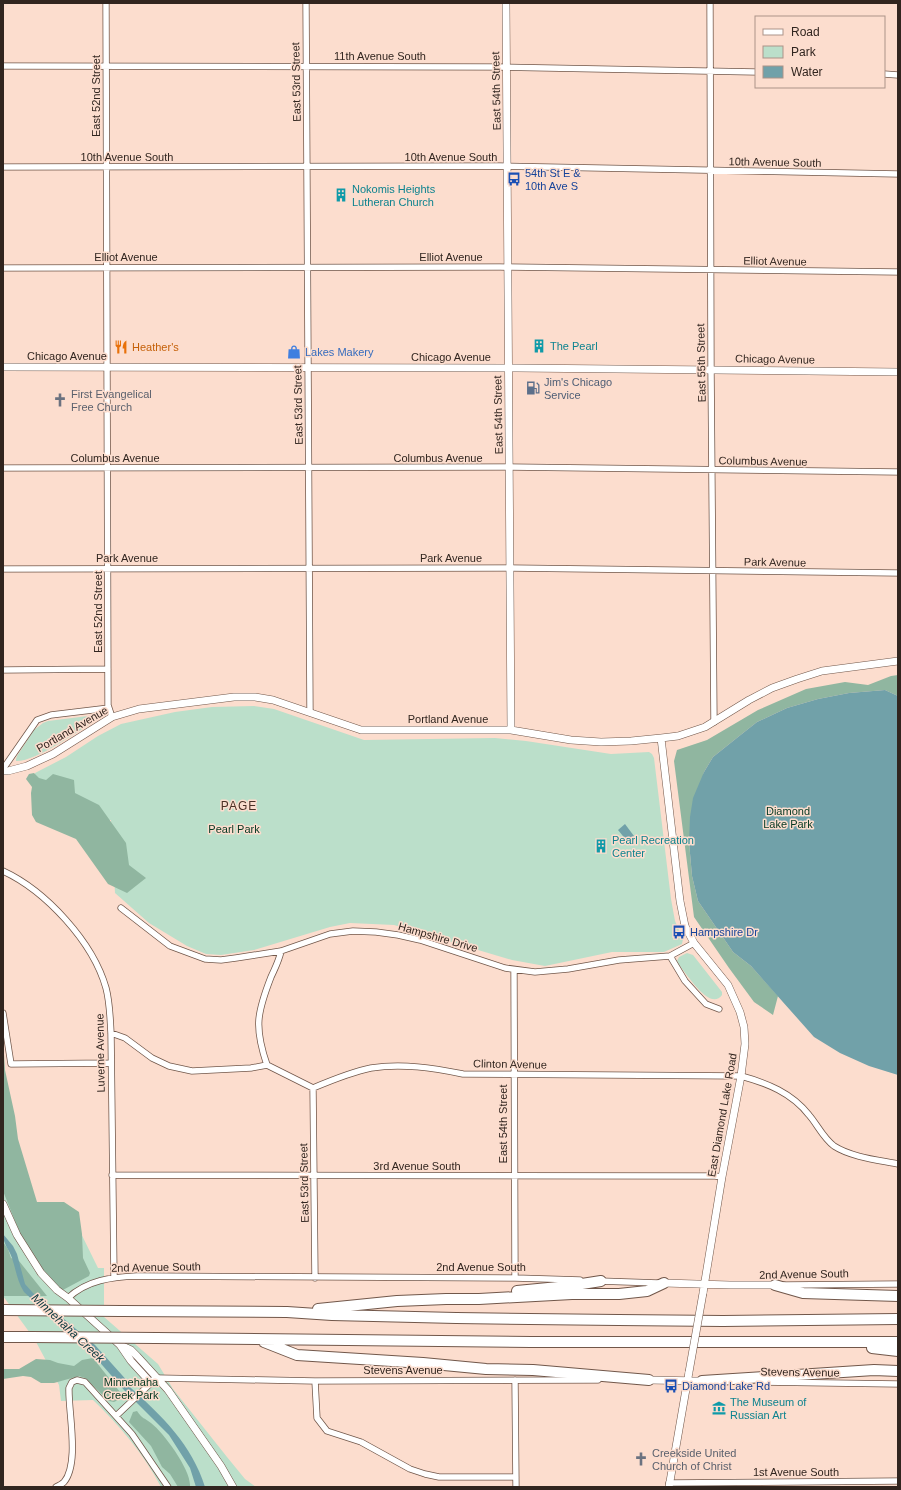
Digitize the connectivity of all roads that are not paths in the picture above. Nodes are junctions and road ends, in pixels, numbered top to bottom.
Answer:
1 (106, 3) edge
2 (306, 3) edge
3 (506, 3) edge
4 (710, 3) edge
5 (3, 66) edge
6 (306, 66) junction
7 (106, 67) junction
8 (507, 67) junction
9 (710, 70) junction
10 (755, 72) edge
11 (885, 74) edge
12 (898, 74) edge
13 (3, 167) edge
14 (106, 167) junction
15 (307, 167) junction
16 (507, 167) junction
17 (710, 170) junction
18 (898, 174) edge
19 (107, 267) junction
20 (308, 267) junction
21 (508, 267) junction
22 (3, 268) edge
23 (711, 270) junction
24 (898, 272) edge
25 (3, 367) edge
26 (107, 367) junction
27 (308, 367) junction
28 (508, 368) junction
29 (711, 370) junction
30 (898, 372) edge
31 (509, 467) junction
32 (3, 468) edge
33 (108, 468) junction
34 (309, 468) junction
35 (712, 470) junction
36 (898, 472) edge
37 (108, 568) junction
38 (309, 568) junction
39 (510, 568) junction
40 (3, 569) edge
41 (713, 571) junction
42 (898, 573) edge
43 (898, 662) edge
44 (108, 669) junction
45 (3, 670) edge
46 (109, 708) junction
47 (310, 712) junction
48 (112, 717) junction
49 (714, 722) junction
50 (511, 730) junction
51 (661, 738) junction
52 (3, 770) edge
53 (3, 871) edge
54 (121, 908) dead end
55 (694, 942) junction
56 (281, 951) junction
57 (670, 956) junction
58 (514, 970) junction
59 (719, 1009) dead end
60 (3, 1013) edge
61 (111, 1033) junction
62 (111, 1063) junction
63 (267, 1064) junction
64 (514, 1074) junction
65 (741, 1076) junction
66 (313, 1088) junction
67 (898, 1164) edge
68 (112, 1175) junction
69 (314, 1176) junction
70 (515, 1176) junction
71 (722, 1177) junction
72 (3, 1204) edge
73 (114, 1277) junction
74 (315, 1278) junction
75 (515, 1278) junction
76 (601, 1281) junction
77 (664, 1283) junction
78 (898, 1284) edge
79 (704, 1285) junction
80 (775, 1285) junction
81 (898, 1296) edge
82 (68, 1298) junction
83 (446, 1299) junction
84 (3, 1310) edge
85 (287, 1312) junction
86 (898, 1319) edge
87 (3, 1337) edge
88 (258, 1340) junction
89 (822, 1342) junction
90 (898, 1342) edge
91 (898, 1350) edge
92 (898, 1371) edge
93 (154, 1380) junction
94 (515, 1380) junction
95 (649, 1380) junction
96 (316, 1381) junction
97 (687, 1381) junction
98 (702, 1381) junction
99 (898, 1384) edge
100 (116, 1416) junction
101 (516, 1477) junction
102 (898, 1481) edge
103 (166, 1484) edge
104 (669, 1485) edge
105 (56, 1487) edge
106 (233, 1487) edge
107 (516, 1487) edge

1 - 7 street, East 52nd Street
2 - 6 street, East 53rd Street
3 - 8 street, East 54th Street
4 - 9 street, East 55th Street
5 - 7 street, 11th Avenue South
6 - 7 street, 11th Avenue South
6 - 8 street, 11th Avenue South
6 - 15 street, East 53rd Street
7 - 14 street, East 52nd Street
8 - 9 street, 11th Avenue South
8 - 16 street, East 54th Street
9 - 10 street, 11th Avenue South
9 - 17 street, East 55th Street
11 - 12 street
13 - 14 street, 10th Avenue South
14 - 15 street, 10th Avenue South
14 - 19 street, East 52nd Street
15 - 16 street, 10th Avenue South
15 - 20 street, East 53rd Street
16 - 17 street, 10th Avenue South
16 - 21 street, East 54th Street
17 - 18 street, 10th Avenue South
17 - 23 street, East 55th Street
19 - 20 street, Elliot Avenue
19 - 22 street, Elliot Avenue
19 - 26 street, East 52nd Street
20 - 21 street, Elliot Avenue
20 - 27 street, East 53rd Street
21 - 23 street, Elliot Avenue
21 - 28 street, East 54th Street
23 - 24 street, Elliot Avenue
23 - 29 street, East 55th Street
25 - 26 street, Chicago Avenue
26 - 27 street, Chicago Avenue
26 - 33 street, East 52nd Street
27 - 28 street, Chicago Avenue
27 - 34 street, East 53rd Street
28 - 29 street, Chicago Avenue
28 - 31 street, East 54th Street
29 - 30 street, Chicago Avenue
29 - 35 street, East 55th Street
31 - 34 street, Columbus Avenue
31 - 35 street, Columbus Avenue
31 - 39 street, East 54th Street
32 - 33 street, Columbus Avenue
33 - 34 street, Columbus Avenue
33 - 37 street, East 52nd Street
34 - 38 street, East 53rd Street
35 - 36 street, Columbus Avenue
35 - 41 street, East 55th Street
37 - 38 street, Park Avenue
37 - 40 street, Park Avenue
37 - 44 street, East 52nd Street
38 - 39 street, Park Avenue
38 - 47 street, East 53rd Street
39 - 41 street, Park Avenue
39 - 50 street, East 54th Street
41 - 42 street, Park Avenue
41 - 49 street, East 55th Street
43 - 49 street, Portland Avenue
44 - 45 street
44 - 46 street, East 52nd Street
46 - 48 street, East 52nd Street
46 - 52 street
47 - 48 street, Portland Avenue
47 - 50 street, Portland Avenue
48 - 52 street, Portland Avenue
49 - 51 street, Portland Avenue
50 - 51 street, Portland Avenue
51 - 55 street, East Diamond Lake Road
53 - 61 street, Luverne Avenue
54 - 56 street, Hampshire Drive
55 - 57 street, Hampshire Drive
55 - 65 street, East Diamond Lake Road
56 - 58 street, Hampshire Drive
56 - 63 street
57 - 58 street, Hampshire Drive
57 - 59 street
58 - 64 street, East 54th Street
60 - 62 street
61 - 62 street, Luverne Avenue
61 - 63 street
62 - 68 street, Luverne Avenue
63 - 66 street
64 - 65 street, Clinton Avenue
64 - 66 street, Clinton Avenue
64 - 70 street, East 54th Street
65 - 67 street, Clinton Avenue
65 - 71 street, East Diamond Lake Road
66 - 69 street, East 53rd Street
68 - 69 street, 3rd Avenue South
68 - 73 street, Luverne Avenue
69 - 70 street, 3rd Avenue South
69 - 74 street, East 53rd Street
70 - 71 street, 3rd Avenue South
70 - 75 street, East 54th Street
71 - 79 street, East Diamond Lake Road
72 - 82 street
73 - 74 street, 2nd Avenue South
73 - 82 street, 2nd Avenue South
74 - 75 street, 2nd Avenue South
75 - 76 street, 2nd Avenue South
76 - 77 street, 2nd Avenue South
76 - 83 highway
77 - 79 street, 2nd Avenue South
77 - 83 highway
78 - 80 street, 2nd Avenue South
79 - 80 street, 2nd Avenue South
79 - 97 street, East Diamond Lake Road, bridge
80 - 81 highway
82 - 93 street
83 - 85 highway
84 - 85 highway, bridge
85 - 86 highway
87 - 88 highway, bridge
88 - 89 highway
88 - 95 highway
89 - 90 highway
89 - 91 highway
92 - 98 highway
93 - 96 street, Stevens Avenue
93 - 100 street
93 - 106 street
94 - 95 street, Stevens Avenue
94 - 96 street, Stevens Avenue
94 - 101 street
95 - 97 street
96 - 101 street
97 - 98 street
97 - 104 street, East Diamond Lake Road
98 - 99 street, Stevens Avenue
100 - 103 street
100 - 105 street
101 - 107 street
102 - 104 street, 1st Avenue South

